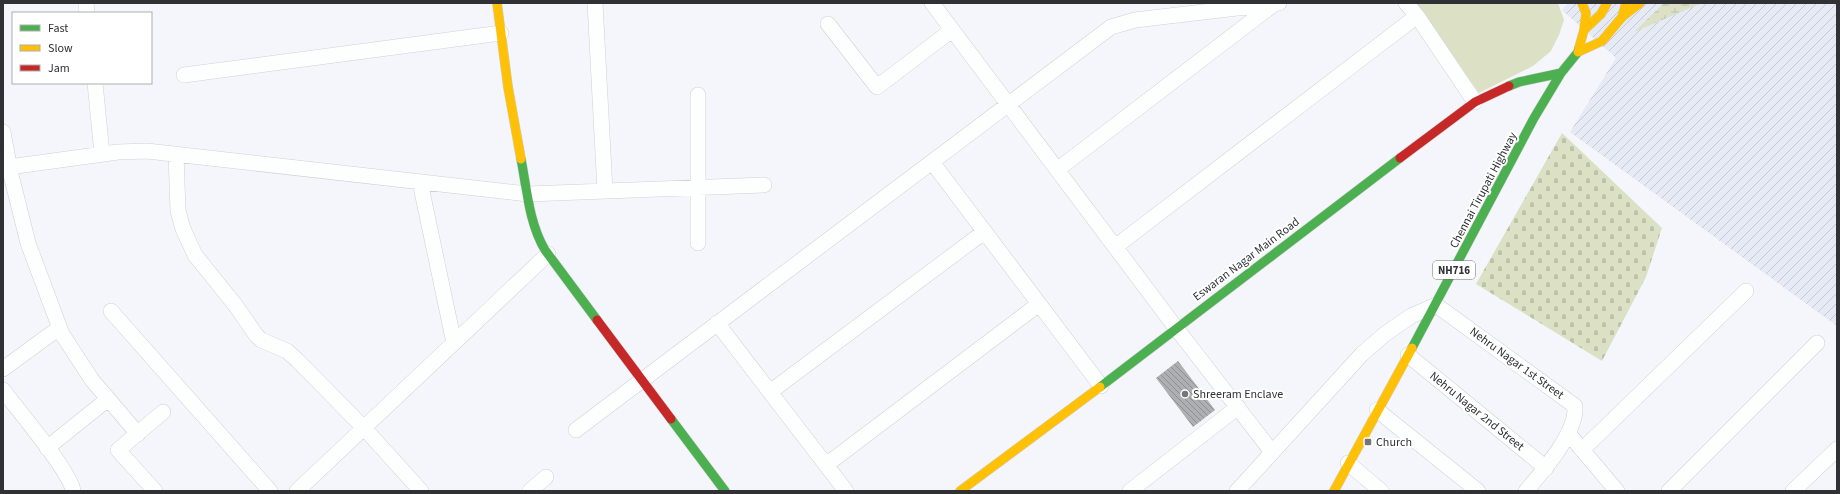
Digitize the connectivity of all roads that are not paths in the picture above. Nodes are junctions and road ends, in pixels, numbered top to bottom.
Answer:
1 (497, 3) edge
2 (595, 3) edge
3 (932, 3) edge
4 (1277, 3) edge
5 (1406, 3) edge
6 (1582, 3) edge
7 (1607, 3) edge
8 (1626, 3) edge
9 (1640, 3) edge
10 (1417, 16) junction
11 (1622, 17) junction
12 (828, 24) dead end
13 (952, 30) junction
14 (1584, 30) junction
15 (500, 33) junction
16 (1578, 52) junction
17 (1561, 74) junction
18 (184, 76) dead end
19 (94, 84) edge
20 (698, 95) dead end
21 (1475, 102) junction
22 (1008, 104) junction
23 (3, 132) edge
24 (102, 154) junction
25 (176, 154) junction
26 (932, 162) junction
27 (10, 167) junction
28 (1057, 170) junction
29 (420, 182) junction
30 (764, 185) dead end
31 (698, 188) junction
32 (605, 191) junction
33 (528, 194) junction
34 (984, 232) junction
35 (698, 243) dead end
36 (1115, 247) junction
37 (548, 254) junction
38 (1746, 291) dead end
39 (1039, 304) junction
40 (1436, 305) junction
41 (111, 311) dead end
42 (717, 323) junction
43 (59, 328) junction
44 (1176, 328) junction
45 (454, 343) junction
46 (1817, 343) dead end
47 (1408, 355) junction
48 (3, 369) edge
49 (642, 380) junction
50 (1101, 386) junction
51 (3, 390) edge
52 (770, 392) junction
53 (108, 399) junction
54 (1238, 407) junction
55 (1377, 410) junction
56 (164, 412) dead end
57 (365, 429) junction
58 (576, 430) dead end
59 (1568, 433) junction
60 (138, 434) junction
61 (47, 448) junction
62 (1837, 449) edge
63 (1582, 450) junction
64 (1272, 452) junction
65 (1348, 463) junction
66 (826, 465) junction
67 (1546, 468) junction
68 (546, 477) dead end
69 (1802, 488) edge
70 (73, 491) edge
71 (155, 491) edge
72 (270, 491) edge
73 (297, 491) edge
74 (421, 491) edge
75 (530, 491) edge
76 (725, 491) edge
77 (846, 491) edge
78 (960, 491) edge
79 (1130, 491) edge
80 (1237, 491) edge
81 (1334, 491) edge
82 (1381, 491) edge
83 (1478, 491) edge
84 (1526, 491) edge
85 (1617, 491) edge
86 (1669, 491) edge

1 - 15 main road
2 - 32 street
3 - 13 street
4 - 22 street
4 - 28 street
5 - 10 street
6 - 14 main road
7 - 14 main road
8 - 11 main road
9 - 11 main road
10 - 21 street
10 - 36 street
11 - 16 main road
12 - 13 street
13 - 22 street
14 - 16 main road
15 - 18 street
15 - 33 main road
16 - 17 main road, Chennai Tirupati Highway / NH716
17 - 21 main road, Eswaran Nagar Main Road
17 - 40 main road, Chennai Tirupati Highway / NH716
19 - 24 street
20 - 31 street
21 - 44 main road, Eswaran Nagar Main Road
22 - 26 street
22 - 28 street
23 - 27 street
24 - 25 street
24 - 27 street
25 - 29 street
25 - 57 street
26 - 34 street
26 - 42 street
27 - 43 street
28 - 36 street
29 - 33 street
29 - 45 street
30 - 31 street
31 - 32 street
31 - 35 street
32 - 33 street
33 - 37 main road
34 - 39 street
34 - 52 street
36 - 44 street
37 - 45 street
37 - 49 main road
38 - 63 street
39 - 50 street
39 - 66 street
40 - 47 main road, Chennai Tirupati Highway / NH716
40 - 59 street, Nehru Nagar 1st Street
40 - 64 street
41 - 72 street
42 - 49 street
42 - 52 street
43 - 48 street
43 - 53 street
44 - 50 main road, Eswaran Nagar Main Road
44 - 54 street
45 - 57 street
46 - 86 street
47 - 55 main road, Chennai Tirupati Highway / NH716
47 - 67 street, Nehru Nagar 2nd Street
49 - 58 street
49 - 76 main road
50 - 78 main road, Eswaran Nagar Main Road
51 - 61 street
52 - 66 street
53 - 60 street
53 - 61 street
54 - 64 street
54 - 79 street
55 - 65 main road, Chennai Tirupati Highway / NH716
55 - 83 street
56 - 60 street
57 - 73 street
57 - 74 street
59 - 63 street
59 - 67 street, Nehru Nagar 1st Street
60 - 71 street
61 - 70 street
62 - 69 street
63 - 85 street
64 - 80 street
65 - 81 main road, Chennai Tirupati Highway / NH716
65 - 82 street
66 - 77 street
67 - 84 street, Nehru Nagar 1st Street
68 - 75 street

